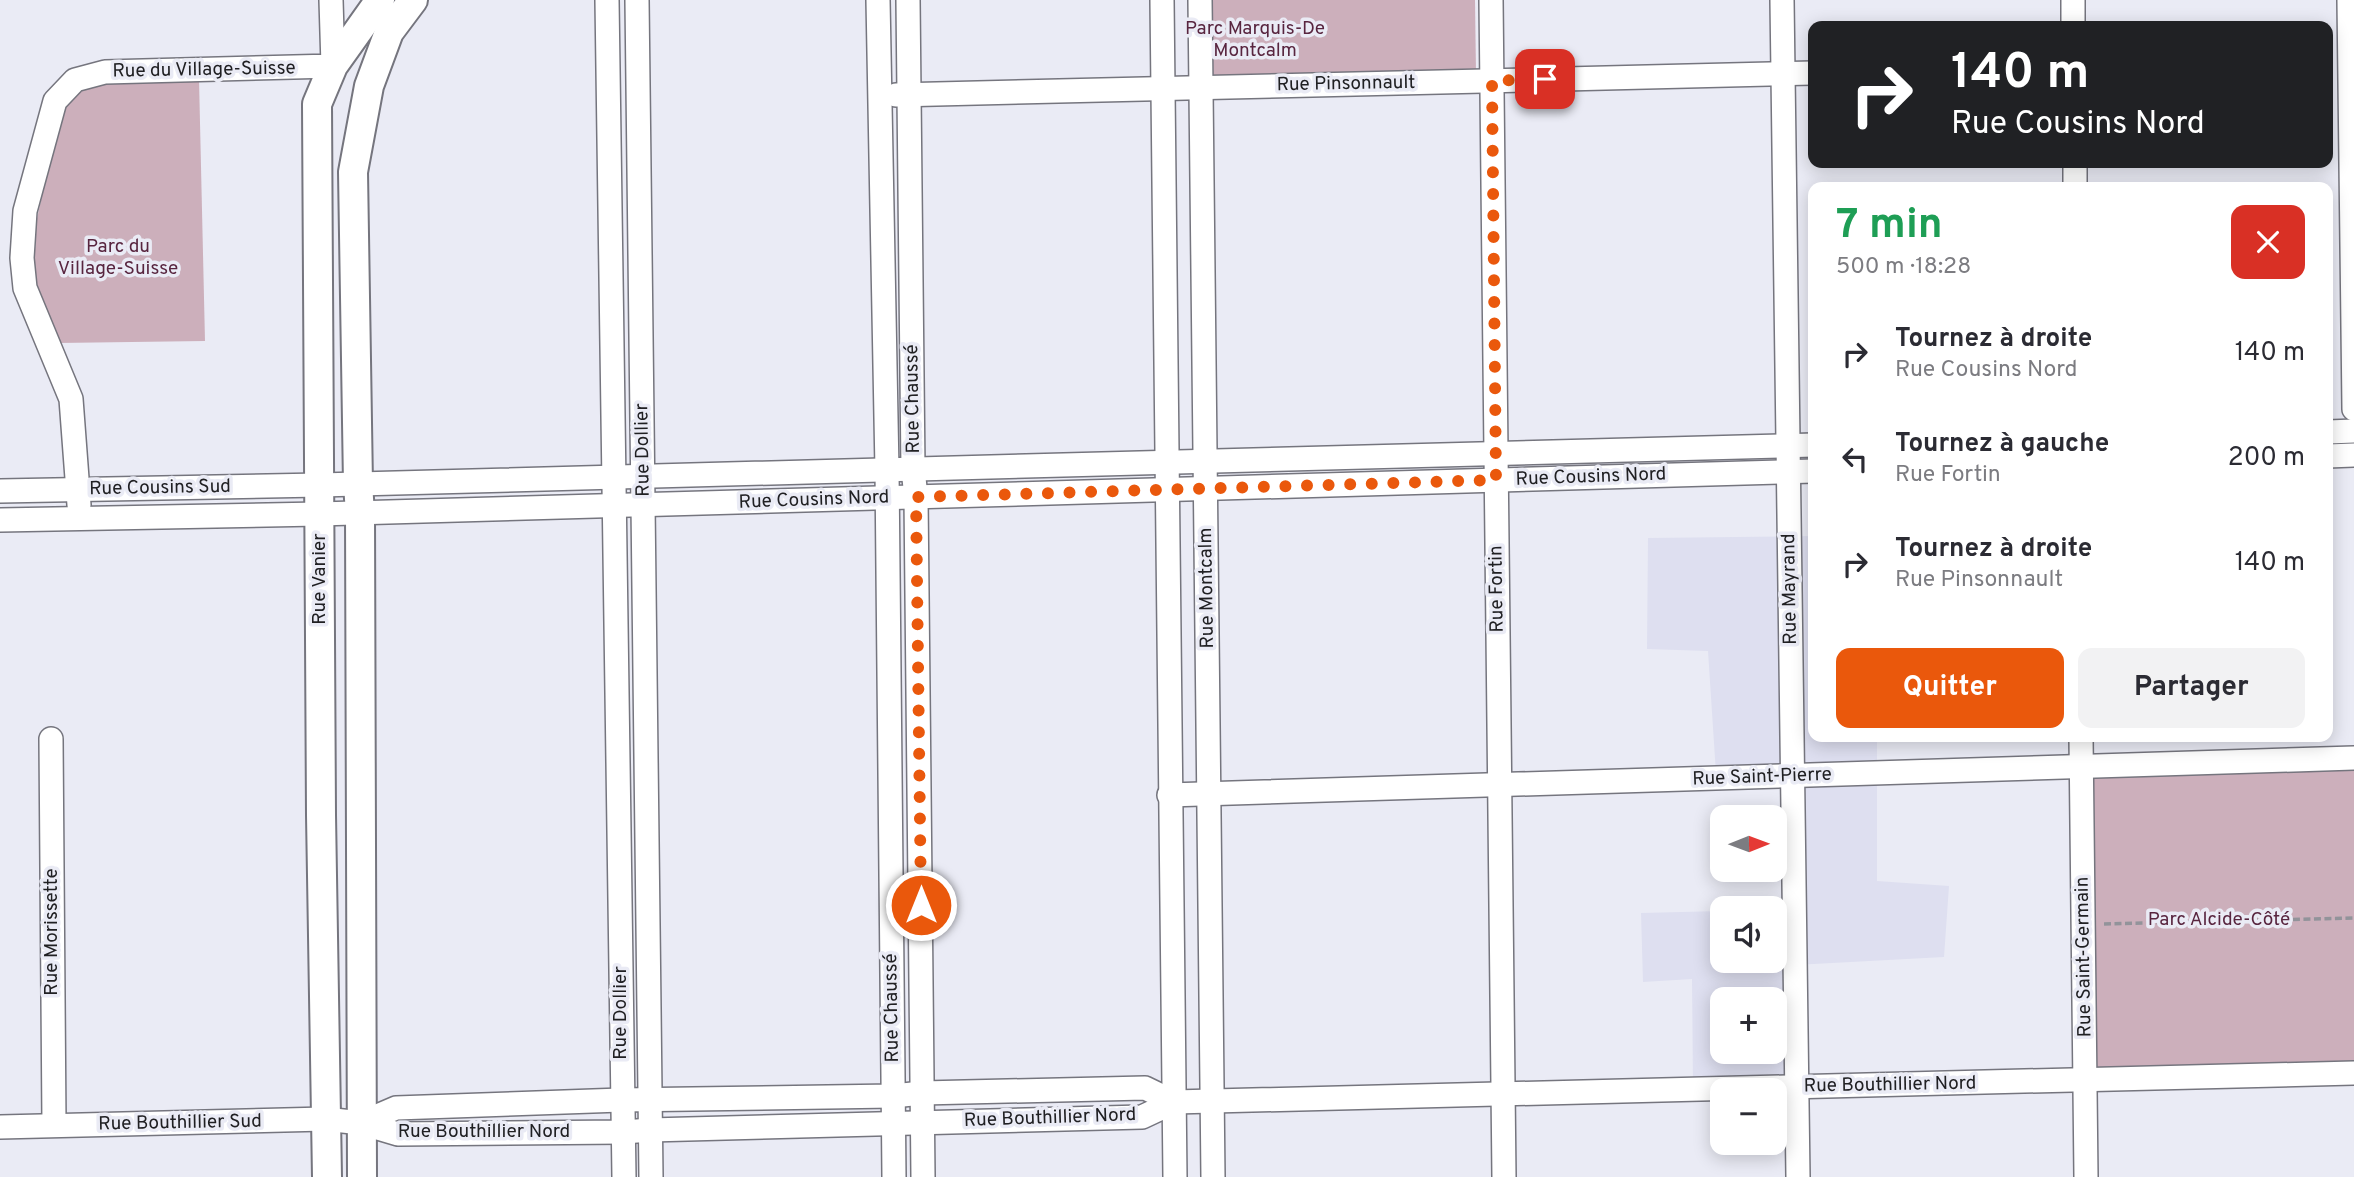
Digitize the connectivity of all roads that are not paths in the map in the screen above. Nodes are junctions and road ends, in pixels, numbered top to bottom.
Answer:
1 (331, 0) edge
2 (380, 0) edge
3 (413, 0) edge
4 (607, 0) edge
5 (636, 0) edge
6 (878, 0) edge
7 (908, 0) edge
8 (1162, 0) edge
9 (1199, 0) edge
10 (1491, 0) edge
11 (1782, 0) edge
12 (2073, 0) edge
13 (2349, 0) edge
14 (2073, 21) edge
15 (2344, 54) edge
16 (333, 66) junction
17 (1808, 73) edge
18 (1783, 74) junction
19 (1492, 81) junction
20 (369, 86) junction
21 (1163, 88) junction
22 (1201, 88) junction
23 (638, 92) junction
24 (609, 93) junction
25 (909, 94) junction
26 (880, 95) junction
27 (2354, 409) edge
28 (2354, 431) edge
29 (2333, 432) edge
30 (1808, 445) edge
31 (1788, 446) junction
32 (1496, 454) junction
33 (2354, 455) edge
34 (2333, 456) edge
35 (1206, 461) junction
36 (1168, 462) junction
37 (913, 469) junction
38 (887, 470) junction
39 (1788, 471) junction
40 (1808, 471) edge
41 (644, 476) junction
42 (615, 477) junction
43 (1496, 480) junction
44 (358, 484) junction
45 (320, 485) junction
46 (1205, 488) junction
47 (1167, 489) junction
48 (79, 490) junction
49 (0, 491) edge
50 (916, 497) junction
51 (887, 498) junction
52 (615, 505) junction
53 (644, 505) junction
54 (360, 513) junction
55 (319, 514) junction
56 (79, 518) junction
57 (0, 520) edge
58 (51, 739) dead end
59 (2081, 742) edge
60 (2354, 758) edge
61 (2082, 767) junction
62 (1793, 776) junction
63 (1500, 785) junction
64 (1210, 794) junction
65 (1169, 795) junction
66 (889, 797) junction
67 (920, 797) junction
68 (619, 808) junction
69 (646, 808) junction
70 (321, 815) junction
71 (360, 815) junction
72 (2354, 1073) edge
73 (2085, 1080) junction
74 (1797, 1087) junction
75 (922, 1093) junction
76 (1503, 1094) junction
77 (893, 1096) junction
78 (621, 1100) junction
79 (650, 1100) junction
80 (1212, 1101) junction
81 (1174, 1102) junction
82 (325, 1119) junction
83 (360, 1122) junction
84 (922, 1122) junction
85 (54, 1125) junction
86 (893, 1125) junction
87 (0, 1126) edge
88 (650, 1130) junction
89 (624, 1132) junction
90 (327, 1177) edge
91 (362, 1177) edge
92 (624, 1177) edge
93 (651, 1177) edge
94 (894, 1177) edge
95 (923, 1177) edge
96 (1175, 1177) edge
97 (1213, 1177) edge
98 (1504, 1177) edge
99 (1798, 1177) edge
100 (2087, 1177) edge

1 - 16 street
2 - 16 street, Rue Vanier
3 - 20 street
4 - 24 street, Rue Dollier
5 - 23 street, Rue Dollier
6 - 26 street, Rue Chaussé
7 - 25 street, Rue Chaussé
8 - 21 street, Rue Montcalm
9 - 22 street, Rue Montcalm
10 - 19 street, Rue Fortin
11 - 18 street, Rue Mayrand
12 - 14 street
13 - 15 street
15 - 27 street
16 - 20 street
16 - 45 street, Rue Vanier
16 - 48 street, Rue du Village-Suisse
17 - 18 street, Rue Pinsonnault
18 - 19 street, Rue Pinsonnault
18 - 31 street, Rue Mayrand
19 - 22 street, Rue Pinsonnault
19 - 32 street, Rue Fortin
20 - 44 street
21 - 22 street, Rue Pinsonnault
21 - 25 street, Rue Pinsonnault
21 - 36 street, Rue Montcalm
22 - 35 street, Rue Montcalm
23 - 24 street
23 - 41 street, Rue Dollier
24 - 42 street, Rue Dollier
25 - 26 street, Rue Pinsonnault
25 - 37 street, Rue Chaussé
26 - 38 street, Rue Chaussé
28 - 29 street
30 - 31 street, Rue Cousins Nord
31 - 32 street, Rue Cousins Nord
31 - 39 street, Rue Mayrand
32 - 35 street, Rue Cousins Nord
32 - 43 street, Rue Fortin
33 - 34 street
35 - 36 street, Rue Cousins Nord
35 - 46 street, Rue Montcalm
36 - 37 street, Rue Cousins Nord
36 - 47 street, Rue Montcalm
37 - 38 street, Rue Cousins Nord
37 - 50 street, Rue Chaussé
38 - 41 street, Rue Cousins Nord
38 - 51 street, Rue Chaussé
39 - 40 street, Rue Cousins Nord
39 - 43 street, Rue Cousins Nord
39 - 62 street, Rue Mayrand
41 - 42 street, Rue Cousins Nord
41 - 53 street, Rue Dollier
42 - 44 street, Rue Cousins Nord
42 - 52 street, Rue Dollier
43 - 46 street, Rue Cousins Nord
43 - 63 street, Rue Fortin
44 - 45 street, Rue Cousins Nord
44 - 54 street
45 - 48 street, Rue Cousins Sud
45 - 55 street, Rue Vanier
46 - 47 street, Rue Cousins Nord
46 - 64 street, Rue Montcalm
47 - 50 street, Rue Cousins Nord
47 - 65 street, Rue Montcalm
48 - 49 street, Rue Cousins Sud
48 - 56 street, Rue du Village-Suisse
50 - 51 street, Rue Cousins Nord
50 - 67 street, Rue Chaussé
51 - 53 street, Rue Cousins Nord
51 - 66 street, Rue Chaussé
52 - 53 street, Rue Cousins Nord
52 - 54 street, Rue Cousins Nord
52 - 68 street, Rue Dollier
53 - 69 street, Rue Dollier
54 - 55 street, Rue Cousins Nord
54 - 71 street
55 - 56 street, Rue Cousins Sud
55 - 70 street, Rue Vanier
56 - 57 street, Rue Cousins Sud
58 - 85 street, Rue Morissette
59 - 61 street, Rue Saint-Germain
60 - 61 street, Rue Saint-Pierre
61 - 62 street, Rue Saint-Pierre
61 - 73 street, Rue Saint-Germain
62 - 63 street, Rue Saint-Pierre
62 - 74 street, Rue Mayrand
63 - 64 street, Rue Saint-Pierre
63 - 76 street, Rue Fortin
64 - 65 street, Rue Saint-Pierre
64 - 80 street, Rue Montcalm
65 - 81 street, Rue Montcalm
66 - 67 street
66 - 77 street, Rue Chaussé
67 - 75 street, Rue Chaussé
68 - 69 street
68 - 78 street, Rue Dollier
69 - 79 street, Rue Dollier
70 - 71 street
70 - 82 street, Rue Vanier
71 - 83 street
72 - 73 street, Rue Bouthillier Nord
73 - 74 street, Rue Bouthillier Nord
73 - 100 street, Rue Saint-Germain
74 - 76 street, Rue Bouthillier Nord
74 - 99 street, Rue Mayrand
75 - 77 street, Rue Bouthillier Nord
75 - 81 street, Rue Bouthillier Nord
75 - 84 street, Rue Chaussé
76 - 80 street, Rue Bouthillier Nord
76 - 98 street, Rue Fortin
77 - 79 street, Rue Bouthillier Nord
77 - 86 street, Rue Chaussé
78 - 79 street, Rue Bouthillier Nord
78 - 83 street, Rue Bouthillier Nord
78 - 89 street, Rue Dollier
79 - 88 street, Rue Dollier
80 - 81 street, Rue Bouthillier Nord
80 - 97 street, Rue Montcalm
81 - 84 street, Rue Bouthillier Nord
81 - 96 street, Rue Montcalm
82 - 83 street, Rue Bouthillier Sud
82 - 85 street, Rue Bouthillier Sud
82 - 90 street, Rue Vanier
83 - 89 street, Rue Bouthillier Nord
83 - 91 street
84 - 86 street, Rue Bouthillier Nord
84 - 95 street, Rue Chaussé
85 - 87 street, Rue Bouthillier Sud
86 - 88 street, Rue Bouthillier Nord
86 - 94 street, Rue Chaussé
88 - 89 street, Rue Bouthillier Nord
88 - 93 street, Rue Dollier
89 - 92 street, Rue Dollier

